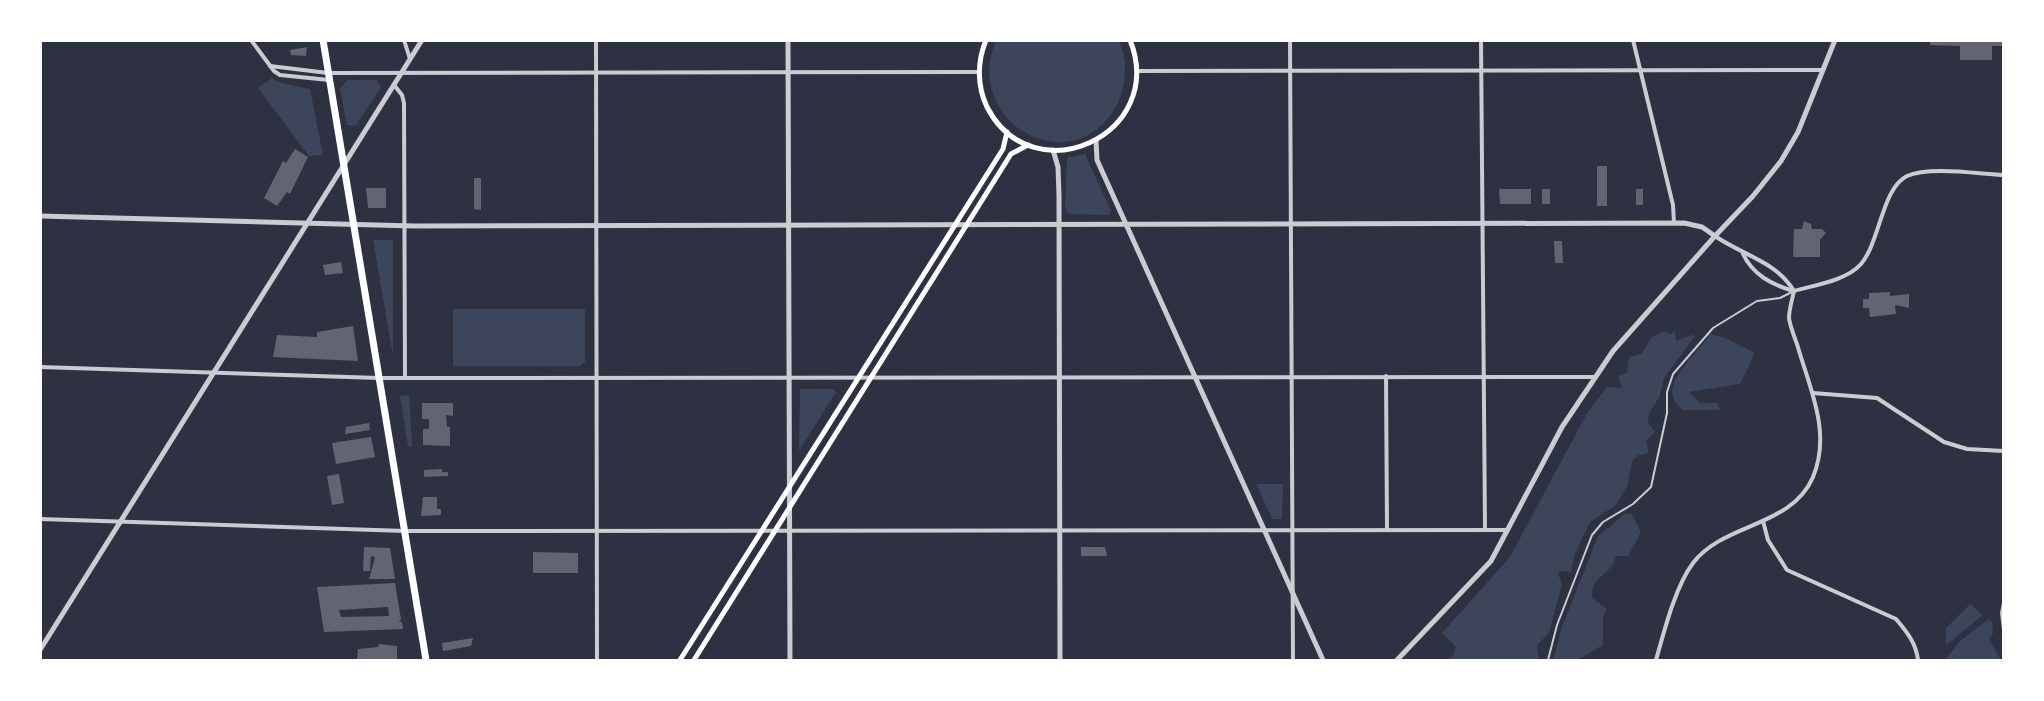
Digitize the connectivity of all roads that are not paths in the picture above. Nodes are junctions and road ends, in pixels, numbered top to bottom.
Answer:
1 (251, 40) edge
2 (323, 40) edge
3 (404, 40) edge
4 (422, 40) edge
5 (596, 40) edge
6 (788, 40) edge
7 (986, 40) edge
8 (1130, 40) edge
9 (1290, 40) edge
10 (1481, 40) edge
11 (1633, 40) edge
12 (1835, 40) edge
13 (410, 59) junction
14 (270, 66) junction
15 (1482, 70) junction
16 (1641, 70) junction
17 (1823, 70) junction
18 (1137, 71) junction
19 (1290, 71) junction
20 (979, 72) junction
21 (401, 73) junction
22 (788, 73) junction
23 (596, 74) junction
24 (329, 76) junction
25 (394, 85) junction
26 (1007, 132) junction
27 (1096, 141) junction
28 (1028, 145) junction
29 (1053, 150) junction
30 (344, 165) junction
31 (2004, 175) edge
32 (40, 216) edge
33 (1482, 223) junction
34 (1674, 223) junction
35 (955, 224) junction
36 (969, 224) junction
37 (1059, 224) junction
38 (1126, 224) junction
39 (1291, 224) junction
40 (307, 225) junction
41 (788, 225) junction
42 (354, 226) junction
43 (404, 226) junction
44 (596, 226) junction
45 (1715, 236) junction
46 (1743, 254) junction
47 (1794, 291) junction
48 (40, 367) edge
49 (214, 373) junction
50 (1195, 376) junction
51 (1386, 376) junction
52 (1483, 376) junction
53 (859, 377) junction
54 (874, 377) junction
55 (1059, 377) junction
56 (1292, 377) junction
57 (1595, 377) junction
58 (379, 378) junction
59 (405, 378) junction
60 (789, 378) junction
61 (597, 379) junction
62 (1813, 393) junction
63 (2004, 451) edge
64 (789, 488) junction
65 (789, 510) junction
66 (40, 519) edge
67 (1763, 521) junction
68 (121, 522) junction
69 (1263, 529) junction
70 (1292, 529) junction
71 (1387, 529) junction
72 (1485, 529) junction
73 (1059, 530) junction
74 (1508, 530) junction
75 (405, 531) junction
76 (775, 531) junction
77 (789, 531) junction
78 (597, 532) junction
79 (761, 532) junction
80 (1293, 595) junction
81 (2004, 598) edge
82 (2004, 638) edge
83 (40, 650) edge
84 (426, 660) edge
85 (597, 660) edge
86 (680, 660) edge
87 (694, 660) edge
88 (790, 660) edge
89 (1060, 660) edge
90 (1293, 660) edge
91 (1323, 660) edge
92 (1398, 660) edge
93 (1548, 660) edge
94 (1656, 660) edge
95 (1918, 660) edge

1 - 14 street
2 - 24 highway
3 - 13 street
4 - 13 street
5 - 23 street
6 - 22 street
7 - 20 main road
8 - 18 main road
9 - 19 street
10 - 15 street
11 - 16 street
12 - 17 street
13 - 21 street
14 - 24 street
14 - 24 street
15 - 16 street
15 - 19 street
15 - 33 street
16 - 17 street
16 - 34 street
17 - 45 street
18 - 19 street
18 - 27 main road
19 - 39 street
20 - 22 street
20 - 26 main road
21 - 23 street
21 - 24 street
21 - 25 street
22 - 23 street
22 - 41 street
23 - 44 street
24 - 30 highway
25 - 30 street
25 - 43 street
26 - 28 main road
26 - 35 main road
27 - 29 main road
27 - 38 street
28 - 29 main road
28 - 36 main road
29 - 37 street
30 - 40 street
30 - 42 highway
31 - 47 street
32 - 40 street
33 - 34 street
33 - 39 street
33 - 52 street
34 - 45 street
35 - 36 street
35 - 41 street
35 - 53 main road
36 - 37 street
36 - 54 main road
37 - 38 street
37 - 55 street
38 - 39 street
38 - 50 street
39 - 56 street
40 - 42 street
40 - 49 street
41 - 44 street
41 - 60 street
42 - 43 street
42 - 58 highway
43 - 44 street
43 - 59 street
44 - 61 street
45 - 46 street
45 - 57 street
46 - 47 street
46 - 47 street
47 - 62 street
47 - 93 lane
48 - 49 street
49 - 58 street
49 - 68 street
50 - 55 street
50 - 56 street
50 - 69 street
51 - 52 street
51 - 56 street
51 - 71 street
52 - 57 street
52 - 72 street
53 - 54 street
53 - 60 street
53 - 64 main road
54 - 55 street
54 - 65 main road
55 - 73 street
56 - 70 street
57 - 74 street
58 - 59 street
58 - 75 highway
59 - 61 street
60 - 61 street
60 - 64 street
61 - 78 street
62 - 63 street
62 - 67 street
64 - 65 street
64 - 79 main road
65 - 76 main road
65 - 77 street
66 - 68 street
67 - 94 street
67 - 95 street
68 - 75 street
68 - 83 street
69 - 70 street
69 - 73 street
69 - 80 street
70 - 71 street
70 - 80 street
71 - 72 street
72 - 74 street
73 - 77 street
73 - 89 street
74 - 92 street
75 - 78 street
75 - 84 highway
76 - 77 street
76 - 79 street
76 - 87 main road
77 - 88 street
78 - 79 street
78 - 85 street
79 - 86 main road
80 - 90 street
80 - 91 street
81 - 82 lane

